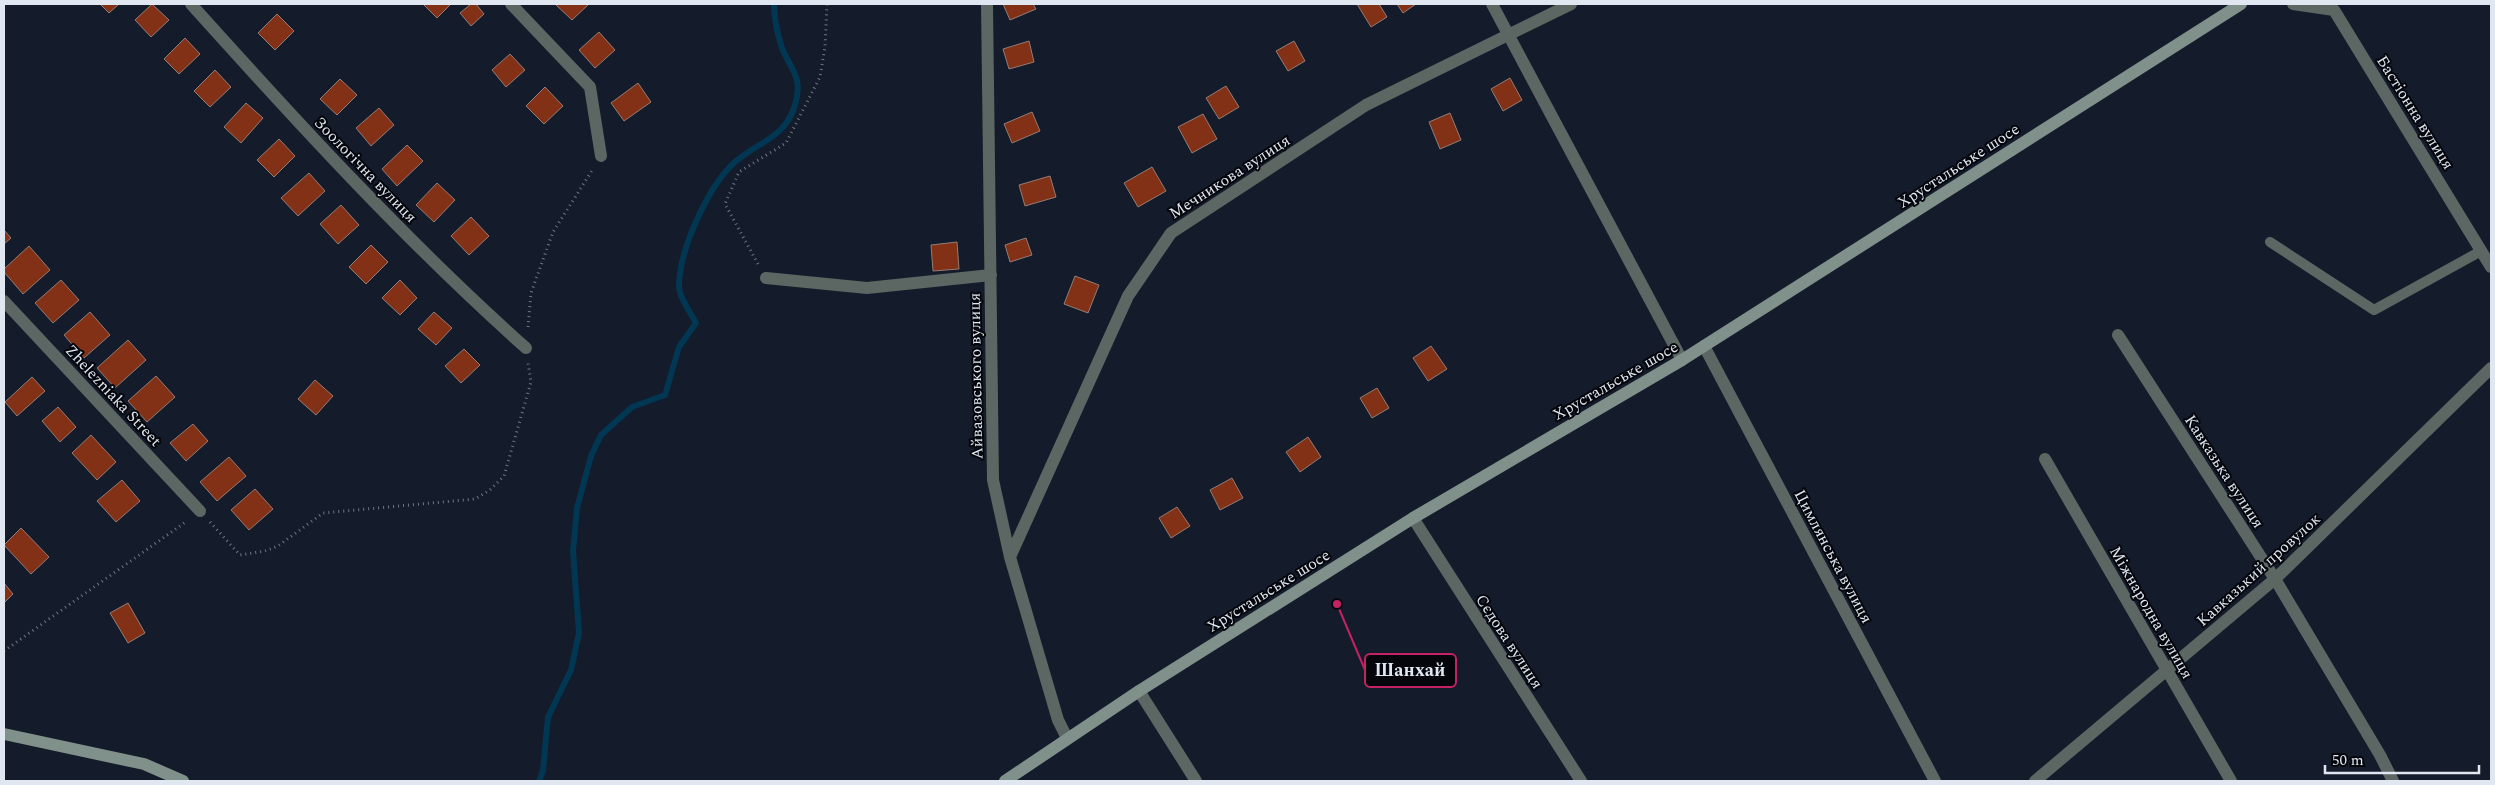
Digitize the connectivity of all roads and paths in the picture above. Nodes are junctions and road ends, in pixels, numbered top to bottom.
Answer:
1 (191, 4) edge
2 (511, 4) edge
3 (827, 4) edge
4 (987, 4) edge
5 (1492, 4) edge
6 (1571, 4) edge
7 (2241, 4) edge
8 (2293, 4) edge
9 (1509, 35) junction
10 (601, 156) joint
11 (2270, 242) dead end
12 (2482, 251) junction
13 (2491, 267) edge
14 (990, 275) junction
15 (766, 278) joint
16 (4, 301) edge
17 (2118, 335) dead end
18 (1704, 346) junction
19 (526, 348) junction
20 (1682, 360) junction
21 (2491, 368) edge
22 (2044, 459) dead end
23 (200, 511) junction
24 (1413, 518) junction
25 (1010, 557) junction
26 (2275, 579) junction
27 (4, 651) edge
28 (2167, 671) junction
29 (1139, 691) junction
30 (4, 734) edge
31 (1067, 738) junction
32 (183, 781) edge
33 (1005, 781) edge
34 (1196, 781) edge
35 (1581, 781) edge
36 (1935, 781) edge
37 (2035, 781) edge
38 (2231, 781) edge
39 (2393, 781) edge

1 - 19 street, Зоологічна вулиця
2 - 10 street
3 - 15 path
4 - 14 street, Айвазовського вулиця
5 - 9 street
6 - 9 street, Мечникова вулиця
7 - 18 street, Хрустальське шосе
8 - 12 street, Бастіонна вулиця
9 - 20 street
9 - 25 street, Мечникова вулиця
10 - 19 path
11 - 12 lane
12 - 13 street, Бастіонна вулиця
14 - 15 street
14 - 25 street, Айвазовського вулиця
16 - 23 street, Zhelezniaka Street
17 - 26 street, Кавказька вулиця
18 - 20 street, Хрустальське шосе
18 - 36 street, Цимлянська вулиця
19 - 23 path
20 - 24 street, Хрустальське шосе
21 - 26 street, Кавказький провулок
22 - 28 street, Міжнародна вулиця
23 - 27 path
24 - 29 street, Хрустальське шосе
24 - 35 street, Сєдова вулиця
25 - 31 street, Айвазовського вулиця
26 - 28 street, Кавказький провулок
26 - 39 street, Кавказька вулиця
28 - 37 street, Кавказький провулок
28 - 38 street, Міжнародна вулиця
29 - 31 street, Хрустальське шосе
29 - 34 street
30 - 32 street
31 - 33 street, Хрустальське шосе

